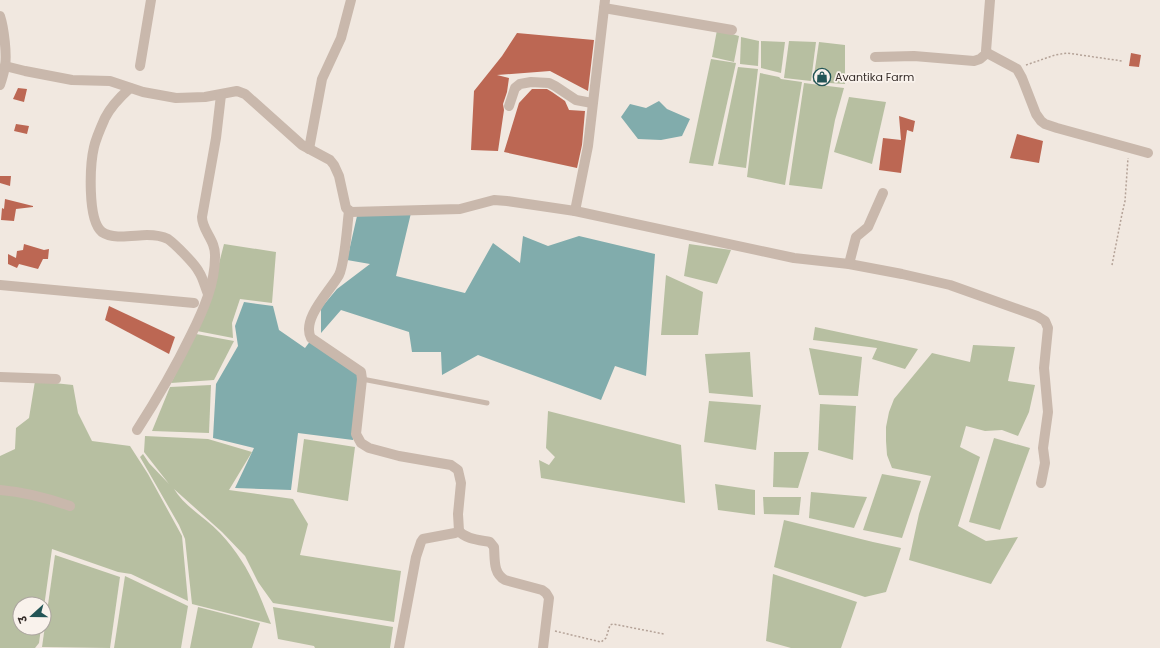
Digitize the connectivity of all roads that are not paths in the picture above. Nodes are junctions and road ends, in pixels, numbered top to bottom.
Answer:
1 (151, 0) edge
2 (351, 0) edge
3 (990, 0) edge
4 (605, 4) edge
5 (0, 16) edge
6 (732, 30) dead end
7 (987, 53) junction
8 (874, 57) dead end
9 (3, 61) edge
10 (140, 66) dead end
11 (0, 85) edge
12 (130, 88) junction
13 (220, 95) junction
14 (592, 103) junction
15 (509, 106) dead end
16 (308, 149) junction
17 (1148, 153) dead end
18 (882, 192) dead end
19 (349, 211) junction
20 (575, 211) junction
21 (849, 264) junction
22 (0, 285) edge
23 (208, 294) junction
24 (194, 303) dead end
25 (0, 377) edge
26 (56, 378) dead end
27 (362, 379) junction
28 (487, 403) dead end
29 (136, 430) dead end
30 (1041, 483) dead end
31 (0, 490) edge
32 (70, 506) dead end
33 (458, 531) junction
34 (399, 648) edge
35 (543, 648) edge

1 - 10 street
2 - 16 street
3 - 7 street
4 - 6 street
4 - 14 street
5 - 9 street
7 - 8 street
7 - 17 street
9 - 11 street
9 - 12 street
12 - 13 street
12 - 23 street
13 - 16 street
13 - 23 street
14 - 15 street
14 - 20 street
16 - 19 street
18 - 21 street
19 - 20 street
19 - 27 street
20 - 21 street
21 - 30 street
22 - 24 street
23 - 29 street
25 - 26 street
27 - 28 lane
27 - 33 street
31 - 32 street
33 - 34 street
33 - 35 street

